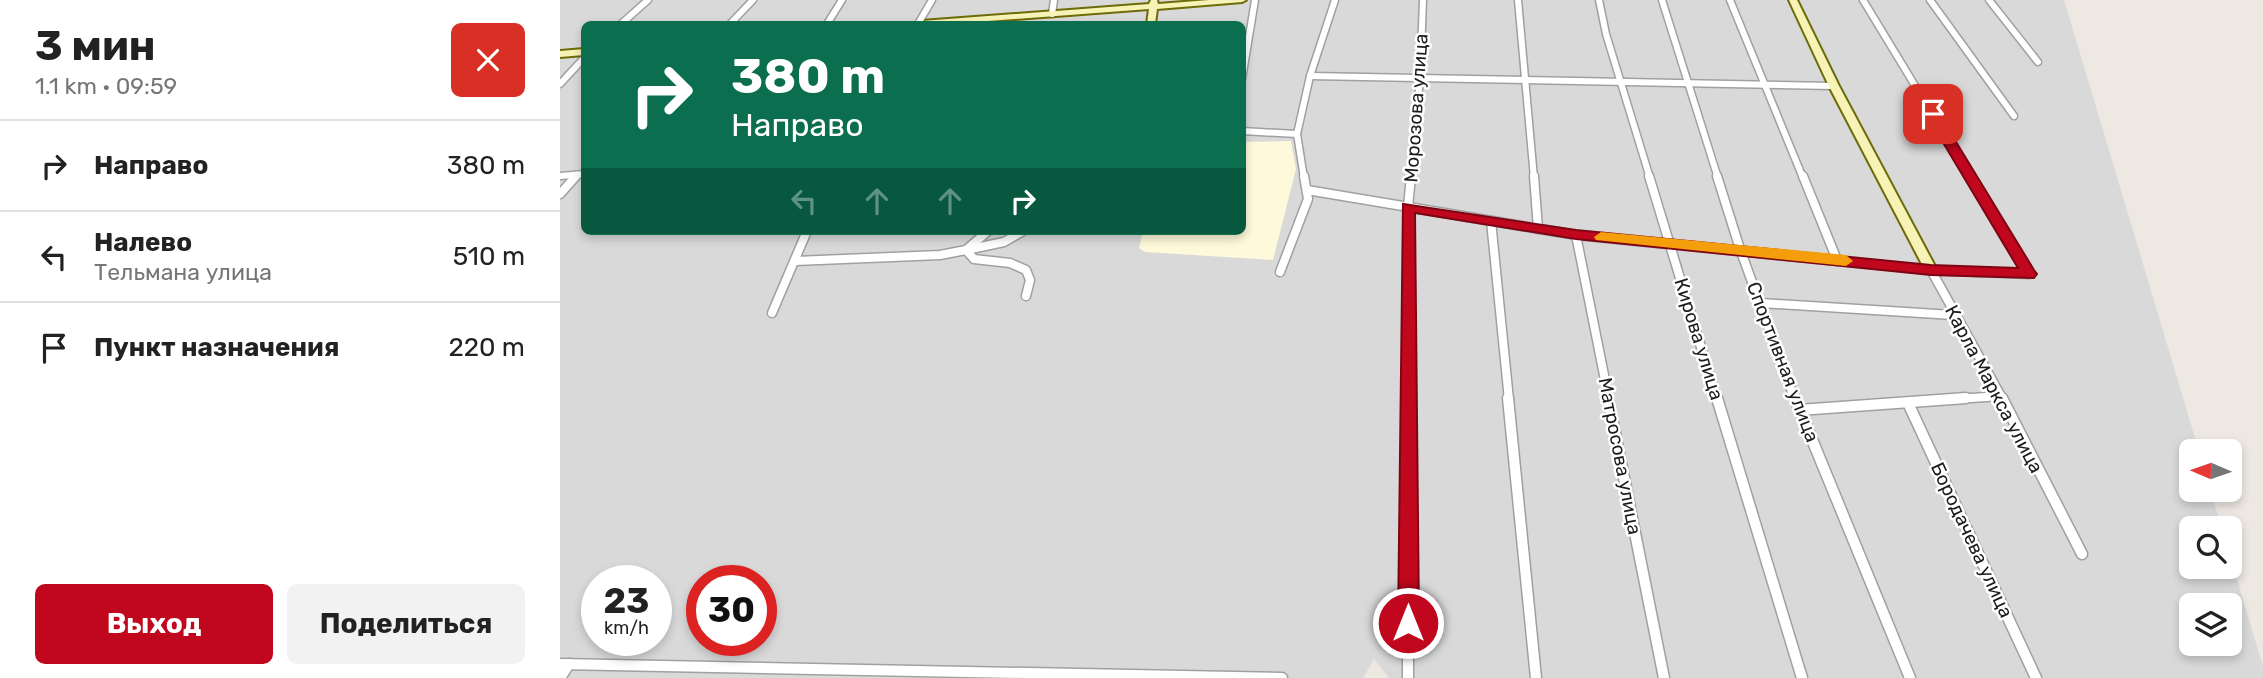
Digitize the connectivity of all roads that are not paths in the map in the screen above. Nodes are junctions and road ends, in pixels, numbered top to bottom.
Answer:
1 (648, 0) edge
2 (753, 0) edge
3 (842, 0) edge
4 (932, 0) edge
5 (1054, 0) edge
6 (1242, 0) edge
7 (1255, 0) edge
8 (1335, 0) edge
9 (1423, 0) edge
10 (1518, 0) edge
11 (1599, 0) edge
12 (1662, 0) edge
13 (1730, 0) edge
14 (1793, 0) edge
15 (1863, 0) edge
16 (1930, 0) edge
17 (1989, 0) edge
18 (1153, 3) edge
19 (1052, 14) junction
20 (624, 21) edge
21 (733, 21) edge
22 (829, 21) edge
23 (922, 21) edge
24 (960, 21) edge
25 (1151, 21) edge
26 (581, 52) edge
27 (560, 54) edge
28 (1246, 55) edge
29 (581, 61) edge
30 (2038, 62) dead end
31 (1310, 76) junction
32 (1420, 78) junction
33 (1527, 78) junction
34 (1621, 80) junction
35 (1687, 81) junction
36 (1762, 83) junction
37 (560, 84) edge
38 (1834, 86) junction
39 (2014, 116) dead end
40 (1246, 131) edge
41 (1297, 134) junction
42 (581, 174) edge
43 (560, 176) edge
44 (1307, 190) junction
45 (560, 194) edge
46 (1408, 208) junction
47 (1491, 221) junction
48 (1538, 229) junction
49 (1576, 234) junction
50 (805, 235) edge
51 (984, 235) edge
52 (1020, 235) edge
53 (1669, 242) junction
54 (1740, 249) junction
55 (967, 250) junction
56 (1837, 260) junction
57 (794, 261) junction
58 (1931, 270) junction
59 (1280, 272) dead end
60 (1026, 296) dead end
61 (1760, 303) junction
62 (772, 313) dead end
63 (1953, 315) junction
64 (2001, 396) junction
65 (1908, 402) junction
66 (1799, 410) junction
67 (2082, 554) dead end
68 (565, 664) edge
69 (701, 667) junction
70 (825, 673) edge
71 (561, 678) edge
72 (695, 678) edge
73 (1282, 678) edge
74 (1408, 678) edge
75 (1536, 678) edge
76 (1664, 678) edge
77 (1802, 678) edge
78 (1910, 678) edge
79 (2036, 678) edge

1 - 20 street
2 - 21 street
3 - 22 street
4 - 23 street
5 - 19 street
6 - 18 street
7 - 28 street
8 - 31 street
9 - 32 street, Морозова улица
10 - 33 street
11 - 34 street, Кирова улица
12 - 35 street, Спортивная улица
13 - 36 street
14 - 38 street, Карла Маркса улица
15 - 58 street
16 - 39 street
17 - 30 street
18 - 19 street
18 - 25 street
19 - 24 street
26 - 27 street
29 - 37 street
31 - 32 street
31 - 41 street
32 - 33 street
32 - 46 street, Морозова улица
33 - 34 street
33 - 48 street
34 - 35 street
34 - 53 street, Кирова улица
35 - 36 street
35 - 54 street, Спортивная улица
36 - 38 street
36 - 56 street
38 - 58 street, Карла Маркса улица
40 - 41 street
41 - 44 street
42 - 43 street
42 - 45 street
44 - 46 street
44 - 59 street
46 - 47 street
46 - 74 street, Морозова улица
47 - 48 street
47 - 75 street
48 - 49 street
49 - 53 street
49 - 76 street, Матросова улица
50 - 57 street
51 - 55 street
52 - 55 street
53 - 54 street
53 - 77 street, Кирова улица
54 - 56 street
54 - 61 street, Спортивная улица
55 - 57 street
55 - 60 street
56 - 58 street
57 - 62 street
58 - 63 street, Карла Маркса улица
61 - 63 street
61 - 66 street, Спортивная улица
63 - 64 street, Карла Маркса улица
64 - 65 street
64 - 67 street, Карла Маркса улица
65 - 66 street
65 - 79 street, Бородачева улица
66 - 78 street, Спортивная улица
68 - 69 street
68 - 71 street
69 - 70 street
69 - 72 street
70 - 73 street

